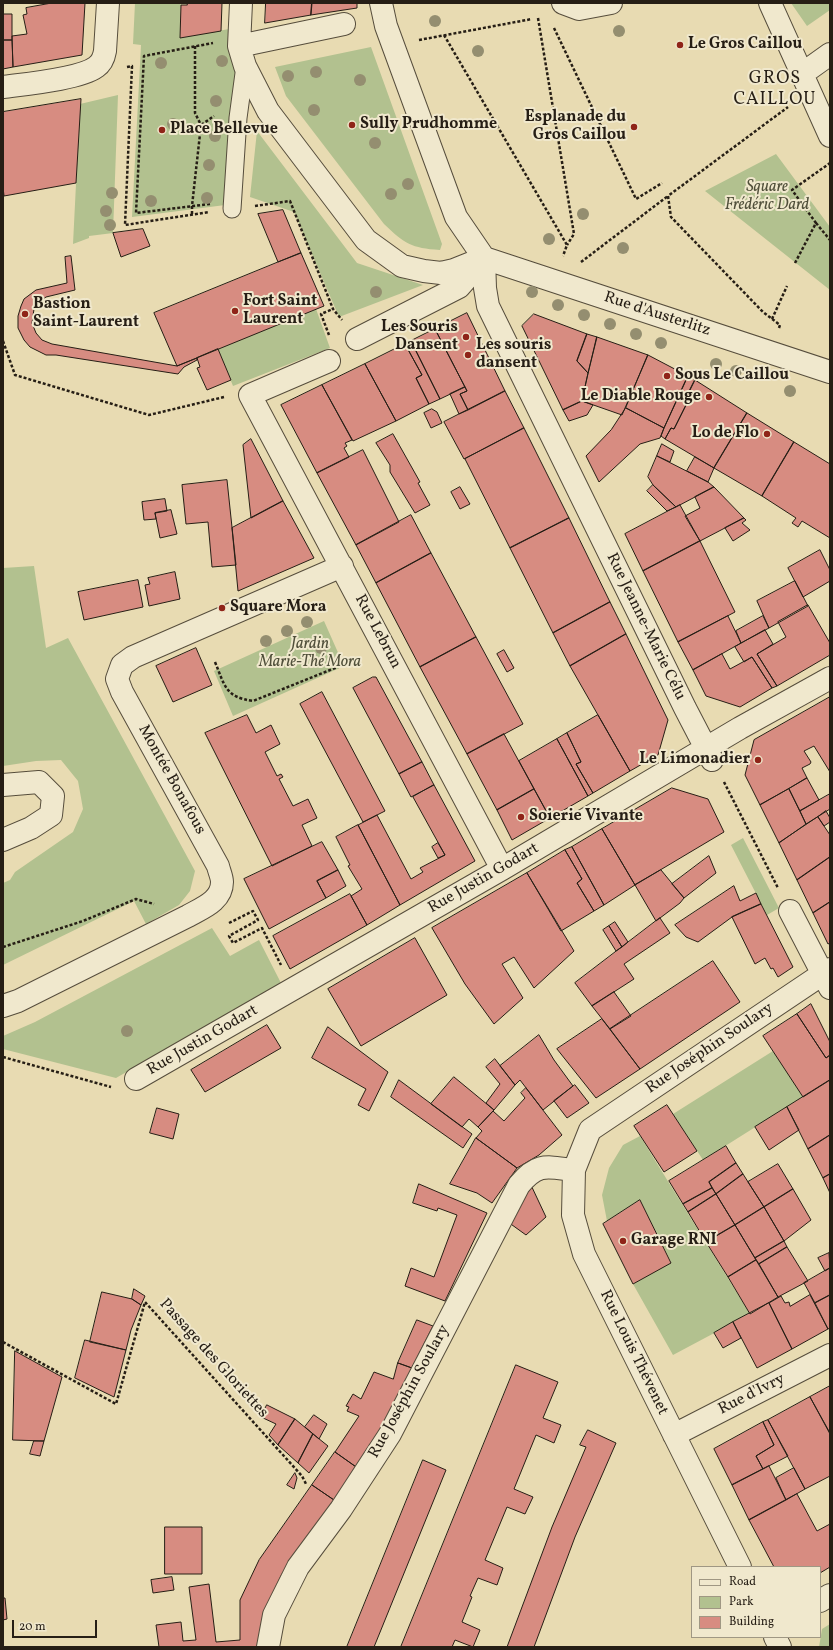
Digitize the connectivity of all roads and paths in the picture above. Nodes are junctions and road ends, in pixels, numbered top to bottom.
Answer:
1 (108, 3) edge
2 (241, 3) edge
3 (381, 3) edge
4 (563, 3) edge
5 (611, 3) edge
6 (770, 3) edge
7 (538, 18) dead end
8 (532, 19) dead end
9 (552, 23) dead end
10 (344, 24) dead end
11 (444, 35) junction
12 (418, 40) dead end
13 (216, 42) dead end
14 (195, 46) junction
15 (241, 46) junction
16 (830, 54) edge
17 (123, 66) dead end
18 (806, 82) junction
19 (3, 87) edge
20 (221, 117) dead end
21 (201, 125) junction
22 (830, 136) edge
23 (830, 162) edge
24 (662, 183) dead end
25 (668, 196) junction
26 (214, 203) dead end
27 (192, 206) junction
28 (232, 209) junction
29 (192, 214) junction
30 (816, 223) junction
31 (830, 240) edge
32 (567, 245) junction
33 (562, 257) dead end
34 (484, 258) junction
35 (795, 263) dead end
36 (579, 264) dead end
37 (787, 286) dead end
38 (332, 309) junction
39 (324, 313) dead end
40 (772, 319) junction
41 (777, 334) dead end
42 (358, 338) joint
43 (3, 341) edge
44 (329, 361) dead end
45 (830, 372) edge
46 (250, 395) junction
47 (342, 566) junction
48 (215, 662) dead end
49 (345, 664) dead end
50 (830, 678) edge
51 (709, 754) junction
52 (3, 785) edge
53 (3, 840) edge
54 (502, 869) junction
55 (790, 912) joint
56 (188, 916) junction
57 (226, 925) dead end
58 (3, 947) edge
59 (282, 967) dead end
60 (827, 977) edge
61 (3, 1006) edge
62 (3, 1057) edge
63 (136, 1079) dead end
64 (112, 1087) dead end
65 (590, 1130) joint
66 (574, 1170) junction
67 (3, 1342) edge
68 (830, 1355) edge
69 (674, 1435) junction
70 (306, 1484) dead end
71 (740, 1566) edge
72 (830, 1596) edge
73 (821, 1600) edge
74 (776, 1638) edge
75 (268, 1647) edge
76 (780, 1647) edge

1 - 19 street
2 - 15 street
3 - 34 street
4 - 5 street
6 - 18 street
7 - 32 path
8 - 11 path
9 - 24 path
10 - 15 street
11 - 12 path
11 - 32 path
13 - 14 path
14 - 21 path
14 - 27 path
15 - 28 lane
15 - 34 street
16 - 18 street
17 - 29 path
18 - 22 street
18 - 25 path
20 - 21 path
21 - 27 path
23 - 30 path
25 - 36 path
25 - 40 path
26 - 27 path
27 - 29 path
28 - 29 path
28 - 38 path
30 - 31 path
30 - 35 path
32 - 33 path
34 - 42 street
34 - 45 street, Rue d'Austerlitz
34 - 51 street, Rue Jeanne-Marie Célu
37 - 40 path
38 - 39 path
38 - 42 path
40 - 41 path
43 - 46 path
44 - 46 street
46 - 47 street, Rue Lebrun
47 - 54 street, Rue Lebrun
47 - 56 street, Montée Bonafous
48 - 49 path
50 - 51 street, Rue Justin Godart
51 - 54 street, Rue Justin Godart
51 - 55 path
52 - 53 street
54 - 63 street, Rue Justin Godart
55 - 60 street
56 - 58 path
56 - 61 street, Montée Bonafous
57 - 59 path
60 - 65 street, Rue Joséphin Soulary
62 - 64 path
65 - 66 street, Rue Louis Thévenet
66 - 69 street, Rue Louis Thévenet
66 - 75 street, Rue Joséphin Soulary
67 - 70 path, Passage des Gloriettes
68 - 69 street, Rue d'Ivry
69 - 71 street, Rue Louis Thévenet
72 - 73 street
74 - 76 street

